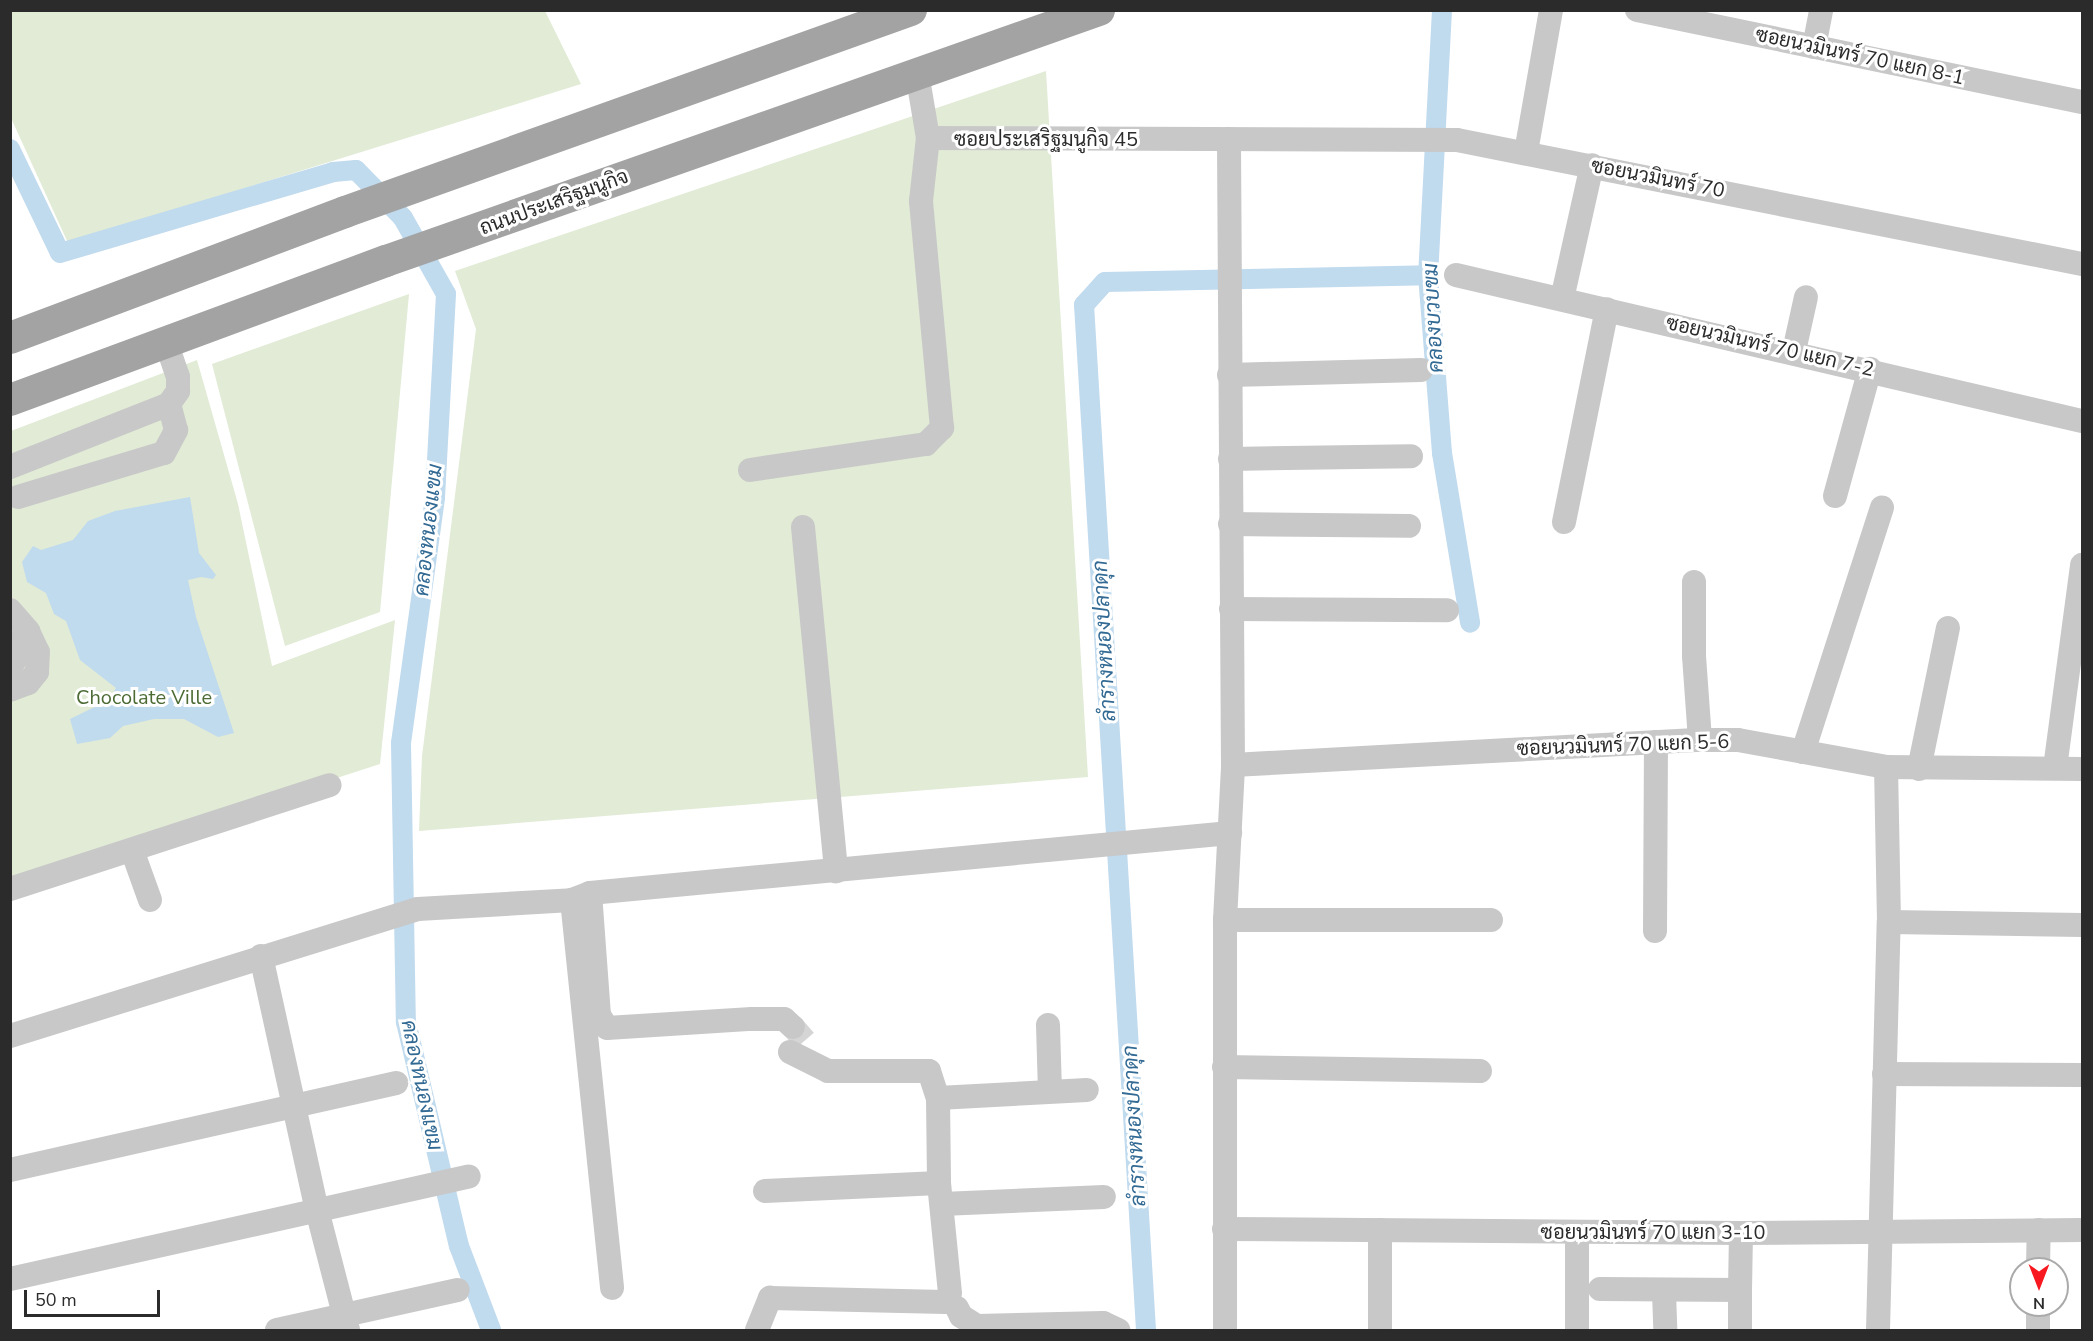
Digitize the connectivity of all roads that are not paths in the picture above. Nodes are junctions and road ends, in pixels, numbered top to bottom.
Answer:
1 (1099, 10) edge
2 (1551, 10) edge
3 (1637, 10) edge
4 (1821, 10) edge
5 (907, 11) edge
6 (1676, 14) edge
7 (1814, 47) junction
8 (917, 73) junction
9 (2082, 102) edge
10 (928, 138) junction
11 (1229, 140) junction
12 (1526, 152) junction
13 (1592, 165) junction
14 (2082, 264) edge
15 (1456, 275) dead end
16 (1806, 297) dead end
17 (1562, 299) junction
18 (1608, 309) junction
19 (10, 338) edge
20 (166, 342) junction
21 (1794, 351) junction
22 (1870, 369) junction
23 (1421, 370) dead end
24 (1229, 375) junction
25 (10, 400) edge
26 (169, 404) junction
27 (2082, 421) edge
28 (1411, 456) dead end
29 (1230, 459) junction
30 (10, 467) edge
31 (750, 470) dead end
32 (10, 474) edge
33 (1834, 496) dead end
34 (14, 504) edge
35 (1882, 507) dead end
36 (1564, 522) dead end
37 (1230, 524) junction
38 (1409, 526) dead end
39 (803, 527) dead end
40 (2082, 565) edge
41 (1694, 582) dead end
42 (1231, 609) junction
43 (10, 610) edge
44 (1447, 610) dead end
45 (2079, 613) edge
46 (1948, 628) dead end
47 (10, 643) edge
48 (10, 670) edge
49 (10, 690) edge
50 (1700, 740) junction
51 (1656, 742) junction
52 (1803, 752) junction
53 (1233, 765) junction
54 (1886, 767) junction
55 (2055, 768) junction
56 (1919, 769) junction
57 (2082, 769) edge
58 (330, 785) dead end
59 (1230, 833) junction
60 (132, 850) junction
61 (836, 871) junction
62 (10, 889) edge
63 (581, 896) junction
64 (150, 900) dead end
65 (1225, 920) junction
66 (1491, 920) dead end
67 (1889, 922) junction
68 (2082, 925) edge
69 (1655, 931) dead end
70 (261, 956) junction
71 (1048, 1025) dead end
72 (10, 1036) edge
73 (1224, 1067) junction
74 (1480, 1071) dead end
75 (1884, 1074) junction
76 (2082, 1075) edge
77 (396, 1083) dead end
78 (1087, 1089) dead end
79 (1050, 1091) junction
80 (938, 1098) junction
81 (296, 1106) junction
82 (10, 1170) edge
83 (461, 1178) dead end
84 (765, 1191) dead end
85 (940, 1194) junction
86 (1104, 1197) dead end
87 (317, 1210) junction
88 (1224, 1229) junction
89 (1380, 1230) junction
90 (2039, 1230) junction
91 (2082, 1230) edge
92 (1577, 1232) junction
93 (1879, 1232) junction
94 (1741, 1233) junction
95 (2038, 1257) edge
96 (10, 1279) edge
97 (612, 1288) dead end
98 (1600, 1289) dead end
99 (458, 1290) dead end
100 (1740, 1290) junction
101 (1664, 1292) junction
102 (951, 1301) junction
103 (346, 1323) edge
104 (1380, 1328) dead end
105 (277, 1330) edge
106 (758, 1330) edge
107 (1118, 1330) edge
108 (1225, 1330) edge
109 (1577, 1330) edge
110 (1665, 1330) edge
111 (1740, 1330) edge
112 (1878, 1330) edge

1 - 8 main road, ถนนประเสริฐมนูกิจ
2 - 12 street
3 - 6 street, ซอยนวมินทร์ 70 แยก 8-1
4 - 7 street
5 - 19 main road
6 - 7 street, ซอยนวมินทร์ 70 แยก 8-1
7 - 9 street, ซอยนวมินทร์ 70 แยก 8-1
8 - 10 street, ซอยประเสริฐมนูกิจ 45
8 - 20 main road, ถนนประเสริฐมนูกิจ
10 - 11 street, ซอยประเสริฐมนูกิจ 45
10 - 31 street
11 - 12 street, ซอยนวมินทร์ 70
11 - 24 street
12 - 13 street, ซอยนวมินทร์ 70
13 - 14 street, ซอยนวมินทร์ 70
13 - 17 street
15 - 17 street, ซอยนวมินทร์ 70 แยก 7-2
16 - 21 street
17 - 18 street, ซอยนวมินทร์ 70 แยก 7-2
18 - 21 street, ซอยนวมินทร์ 70 แยก 7-2
18 - 36 street
20 - 25 main road, ถนนประเสริฐมนูกิจ
20 - 26 street
21 - 22 street, ซอยนวมินทร์ 70 แยก 7-2
22 - 27 street, ซอยนวมินทร์ 70 แยก 7-2
22 - 33 street
23 - 24 street
24 - 29 street
26 - 30 street
26 - 34 street
28 - 29 street
29 - 37 street
32 - 34 street
35 - 52 street
37 - 38 street
37 - 42 street
39 - 61 street
40 - 45 street
41 - 50 street
42 - 44 street
42 - 53 street
43 - 49 street
45 - 55 street
46 - 56 street
47 - 48 street
50 - 51 street, ซอยนวมินทร์ 70 แยก 5-6
50 - 52 street, ซอยนวมินทร์ 70 แยก 5-6
51 - 53 street, ซอยนวมินทร์ 70 แยก 5-6
51 - 69 street
52 - 54 street, ซอยนวมินทร์ 70 แยก 5-6
53 - 59 street
54 - 56 street, ซอยนวมินทร์ 70 แยก 5-6
54 - 67 street
55 - 56 street, ซอยนวมินทร์ 70 แยก 5-6
55 - 57 street, ซอยนวมินทร์ 70 แยก 5-6
58 - 60 street
59 - 61 street
59 - 65 street
60 - 62 street
60 - 64 street
61 - 63 street
63 - 70 street
63 - 80 street
63 - 97 street
65 - 66 street
65 - 73 street
67 - 68 street
67 - 75 street
70 - 72 street
70 - 81 street
71 - 79 street
73 - 74 street
73 - 88 street
75 - 76 street
75 - 93 street
77 - 81 street
78 - 79 street
79 - 80 street
80 - 85 street
81 - 82 street
81 - 87 street
83 - 87 street
84 - 85 street
85 - 86 street
85 - 102 street
87 - 96 street
87 - 103 street
88 - 89 street, ซอยนวมินทร์ 70 แยก 3-10
88 - 108 street
89 - 92 street, ซอยนวมินทร์ 70 แยก 3-10
89 - 104 street
90 - 91 street, ซอยนวมินทร์ 70 แยก 3-10
90 - 93 street, ซอยนวมินทร์ 70 แยก 3-10
90 - 95 street
92 - 94 street, ซอยนวมินทร์ 70 แยก 3-10
92 - 109 street
93 - 94 street, ซอยนวมินทร์ 70 แยก 3-10
93 - 112 street
94 - 100 street
98 - 101 street
99 - 103 street
100 - 101 street
100 - 111 street
101 - 110 street
102 - 106 street
102 - 107 street
103 - 105 street

